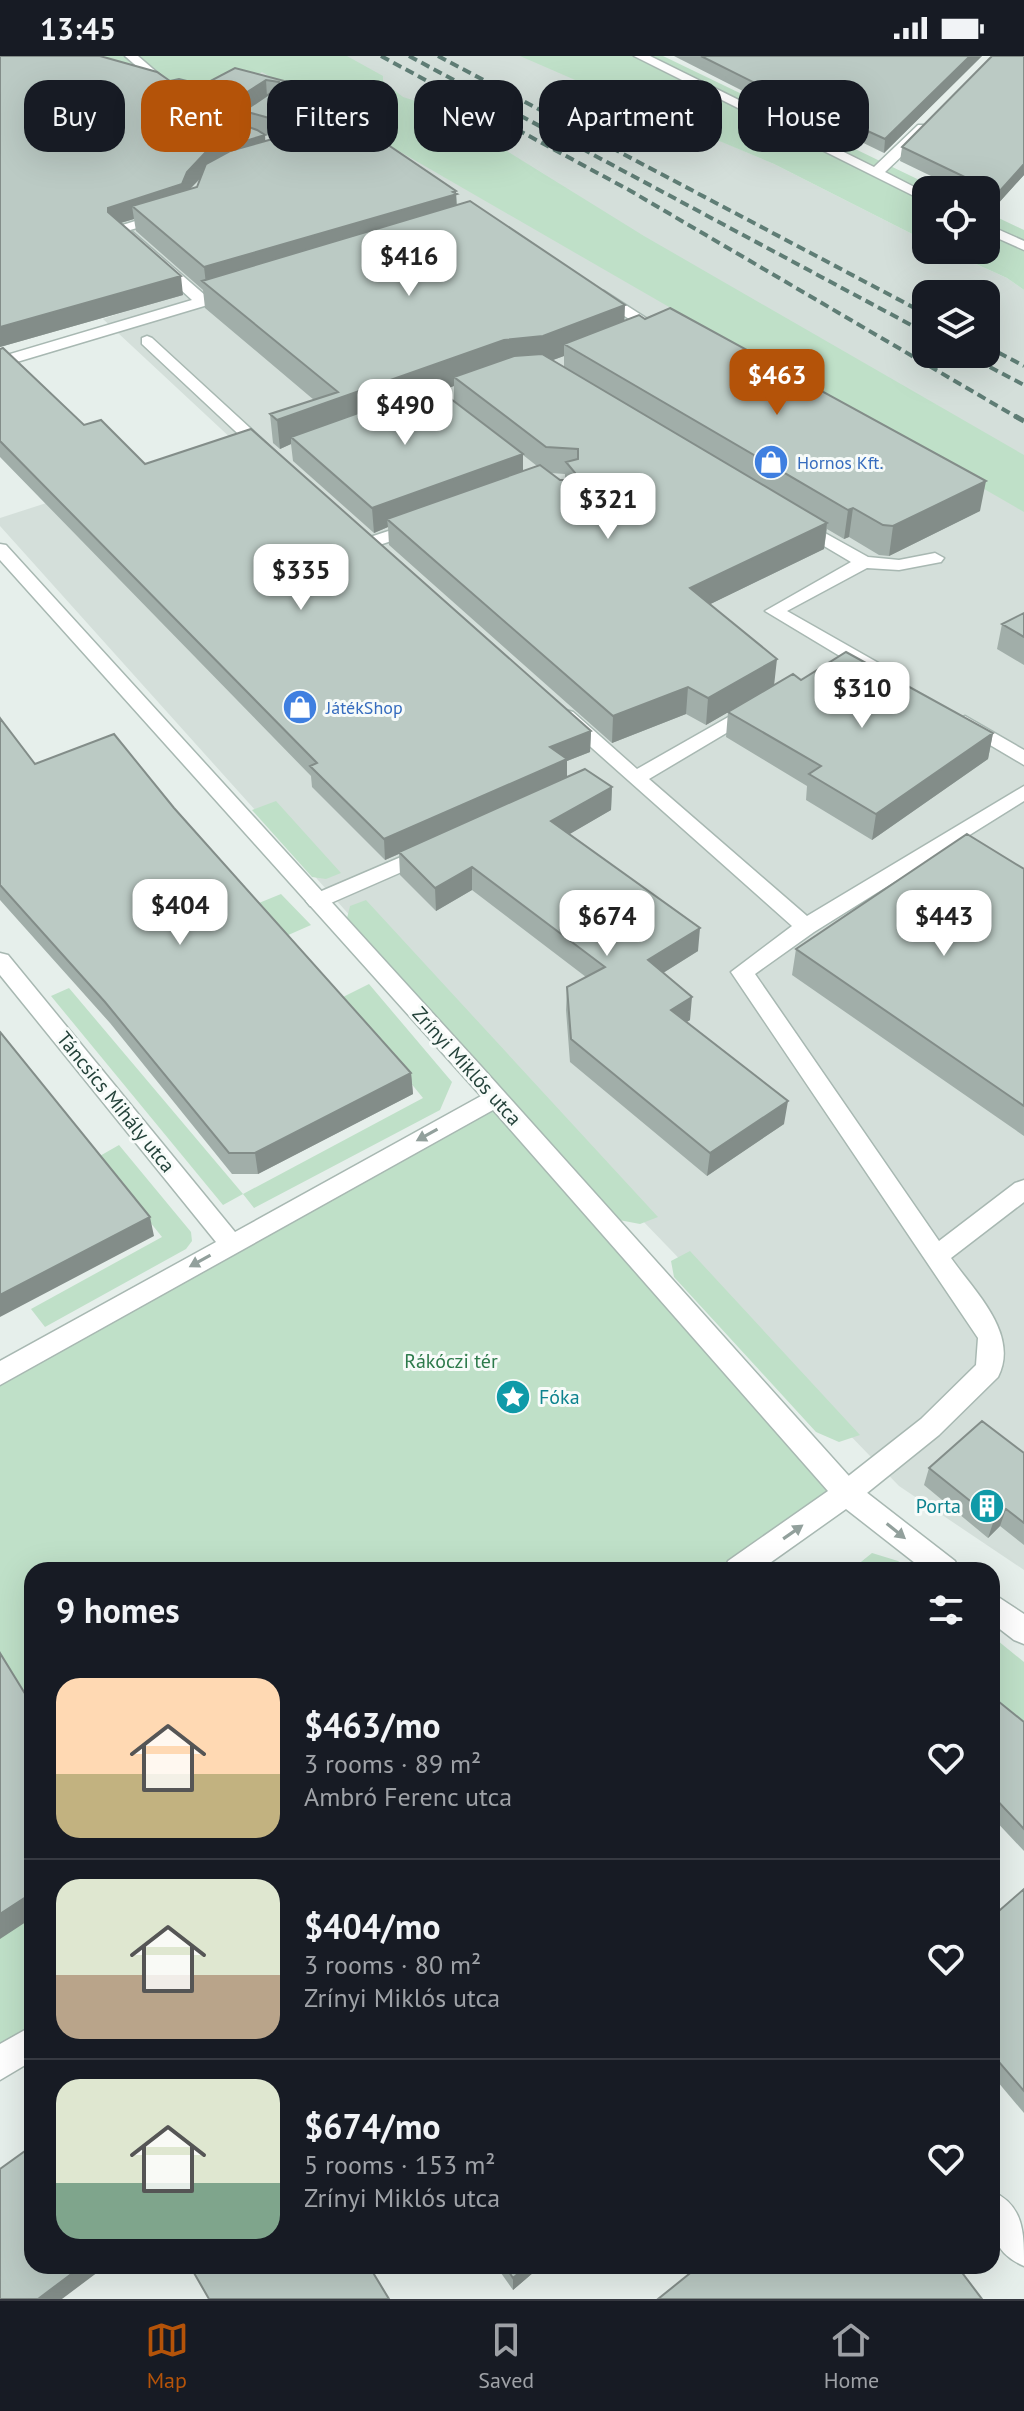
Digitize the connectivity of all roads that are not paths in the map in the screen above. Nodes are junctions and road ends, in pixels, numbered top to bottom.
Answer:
1 (131, 56) edge
2 (640, 56) edge
3 (160, 80) edge
4 (930, 121) edge
5 (876, 173) junction
6 (912, 191) edge
7 (179, 211) edge
8 (1000, 235) edge
9 (1024, 246) edge
10 (581, 282) edge
11 (234, 293) edge
12 (203, 302) junction
13 (655, 329) edge
14 (147, 341) dead end
15 (0, 362) edge
16 (284, 461) edge
17 (784, 514) edge
18 (442, 517) edge
19 (370, 543) edge
20 (0, 549) edge
21 (935, 558) dead end
22 (864, 562) junction
23 (849, 653) junction
24 (822, 669) edge
25 (889, 677) edge
26 (769, 700) edge
27 (555, 707) edge
28 (955, 717) edge
29 (1024, 759) edge
30 (636, 778) junction
31 (1024, 792) edge
32 (449, 843) edge
33 (317, 901) junction
34 (806, 927) junction
35 (0, 960) edge
36 (496, 1098) junction
37 (1024, 1189) edge
38 (231, 1244) junction
39 (938, 1255) junction
40 (0, 1374) edge
41 (847, 1493) junction
42 (749, 1562) edge
43 (935, 1562) edge
44 (1000, 1612) edge
45 (1024, 1631) edge
46 (24, 2047) edge
47 (0, 2063) edge
48 (1000, 2218) edge
49 (1024, 2248) edge

1 - 3 street
2 - 5 street
4 - 5 street
5 - 6 street
7 - 12 street
8 - 9 street
10 - 13 street
11 - 12 street
12 - 15 street
14 - 16 street
17 - 22 street
18 - 19 street
20 - 33 street, Zrínyi Miklós utca
21 - 22 street
22 - 23 street
23 - 24 street
23 - 25 street
26 - 30 street
27 - 30 street
28 - 29 street
30 - 34 street
31 - 34 street
32 - 33 street
33 - 36 street, Zrínyi Miklós utca
34 - 39 street
35 - 38 street, Táncsics Mihály utca
36 -> 38 street
36 - 41 street, Zrínyi Miklós utca
37 - 39 street
38 -> 40 street
39 - 41 street
42 -> 41 street
41 -> 43 street, Zrínyi Miklós utca
44 - 45 street
46 - 47 street
48 - 49 street

